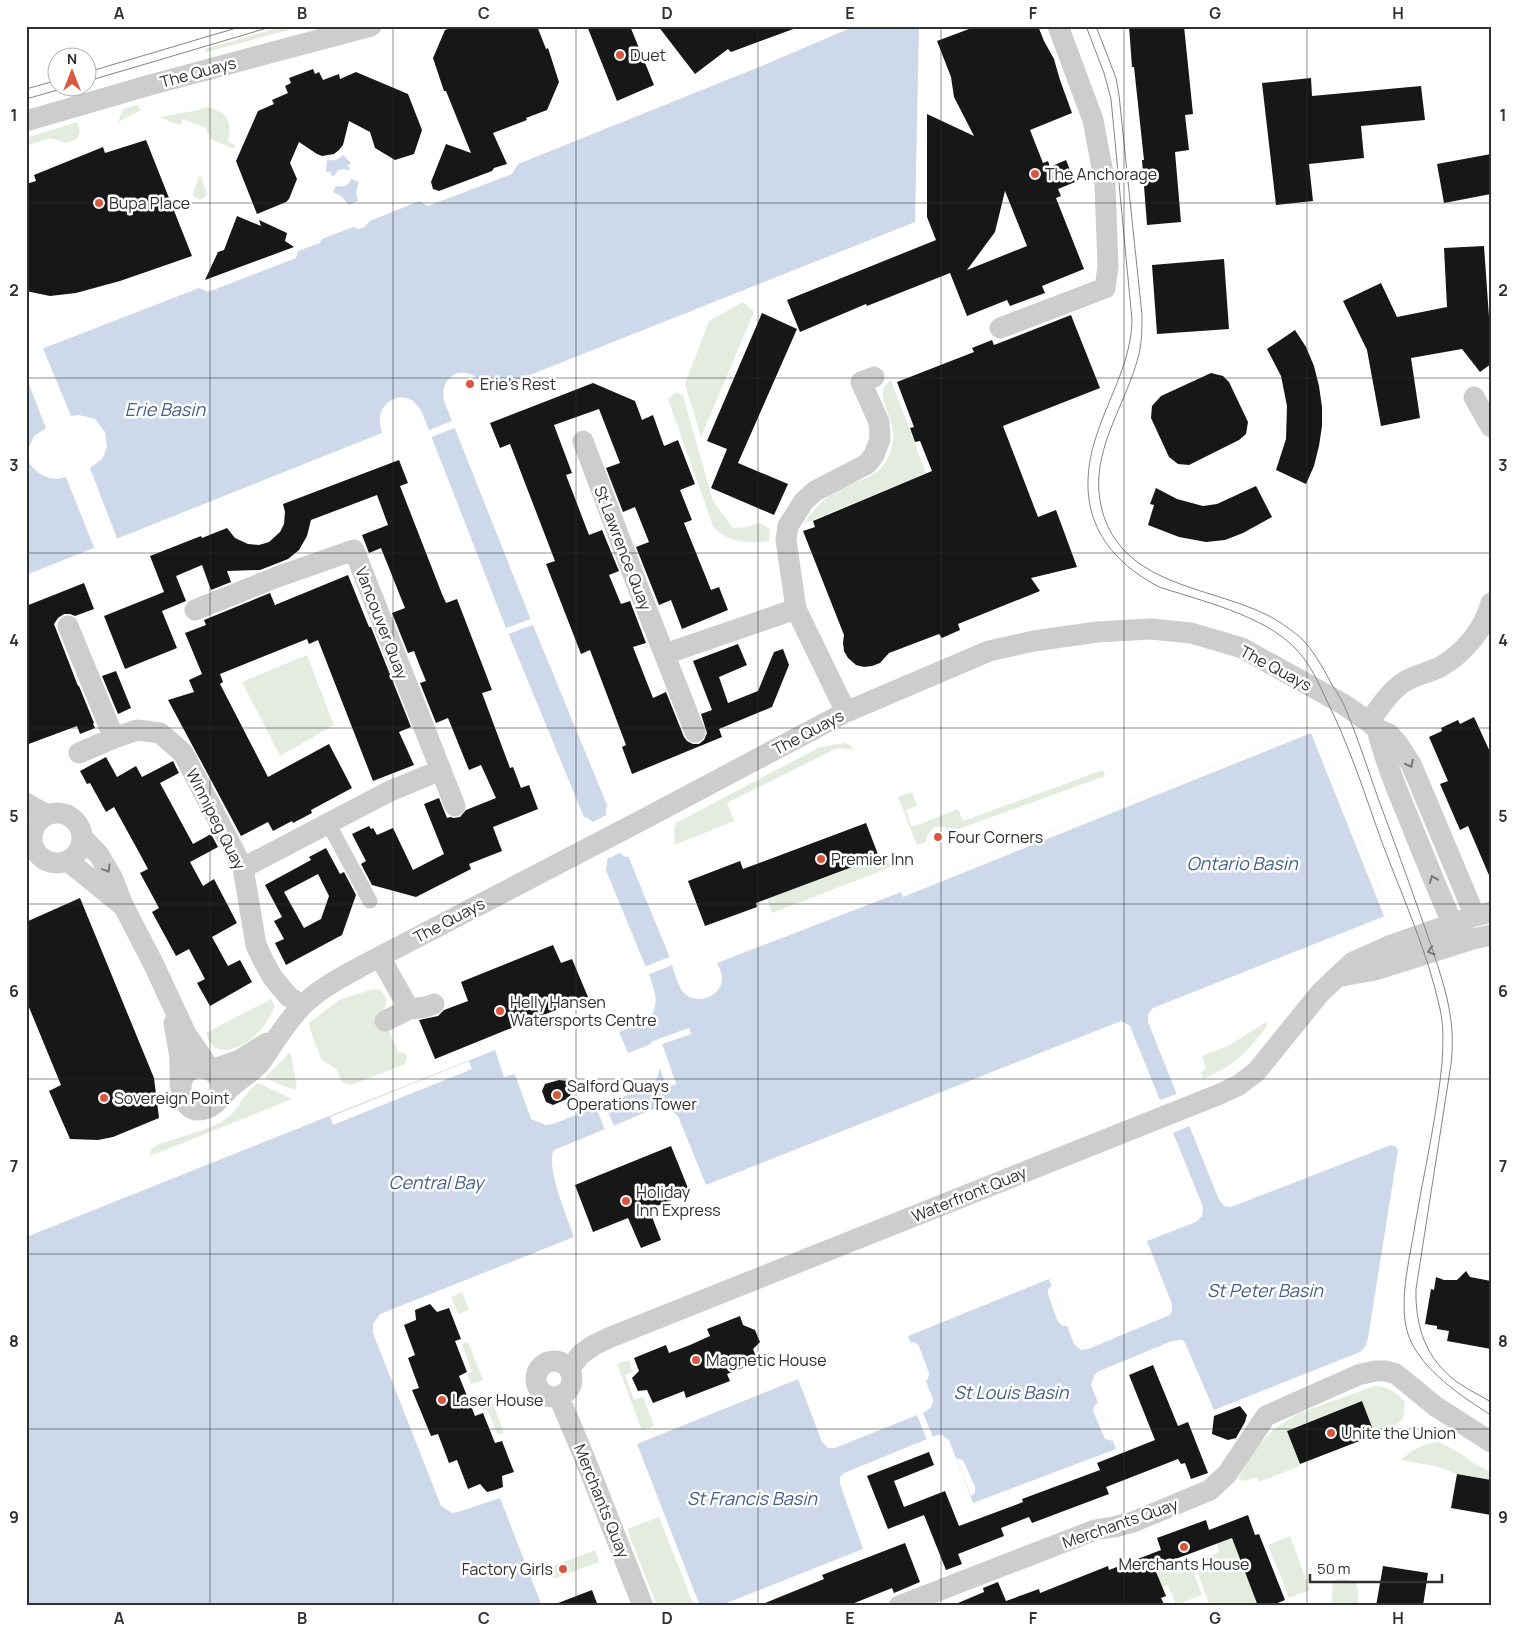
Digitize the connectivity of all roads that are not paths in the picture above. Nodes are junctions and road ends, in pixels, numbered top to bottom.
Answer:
1 (371, 26) edge
2 (1058, 26) edge
3 (26, 121) edge
4 (1000, 328) dead end
5 (868, 380) dead end
6 (1474, 397) dead end
7 (1491, 427) edge
8 (583, 441) dead end
9 (1491, 603) edge
10 (796, 609) junction
11 (195, 610) dead end
12 (68, 626) dead end
13 (664, 654) junction
14 (846, 712) junction
15 (1373, 726) junction
16 (695, 732) dead end
17 (114, 738) junction
18 (79, 753) dead end
19 (441, 770) junction
20 (26, 803) edge
21 (455, 806) dead end
22 (47, 815) junction
23 (328, 823) junction
24 (29, 826) edge
25 (82, 837) junction
26 (68, 861) junction
27 (244, 868) junction
28 (370, 901) dead end
29 (123, 905) junction
30 (1474, 926) edge
31 (380, 957) junction
32 (165, 990) junction
33 (434, 1004) dead end
34 (303, 1005) junction
35 (408, 1009) junction
36 (385, 1021) dead end
37 (278, 1036) junction
38 (210, 1070) junction
39 (180, 1085) junction
40 (219, 1100) junction
41 (569, 1369) junction
42 (559, 1397) junction
43 (1491, 1442) edge
44 (643, 1606) edge
45 (900, 1606) edge

1 - 3 street, The Quays
2 - 4 street
5 - 10 street
6 - 7 street
8 - 13 street, St Lawrence Quay
9 - 15 street
10 - 13 street
10 - 14 street
11 - 19 street, Vancouver Quay
12 - 17 street
13 - 16 street, St Lawrence Quay
14 - 15 street, The Quays
14 - 31 street, The Quays
30 -> 15 street
15 -> 30 street, The Quays
17 - 18 street, Winnipeg Quay
17 - 27 street, Winnipeg Quay
19 - 21 street, Vancouver Quay
19 - 23 street
20 - 22 street
22 - 24 street
22 - 25 street
23 - 27 street
23 - 28 street
24 - 26 street
25 - 26 street
25 -> 29 street
26 - 29 street
27 - 34 street, Winnipeg Quay
29 - 32 street
30 - 41 street, Waterfront Quay
31 - 34 street, The Quays
31 - 35 street
32 - 38 street
32 - 39 street
33 - 35 street
34 - 37 street, The Quays
35 - 36 street
37 - 38 street, The Quays
37 - 40 street, The Quays
38 - 39 street
38 - 40 street
39 - 40 street
41 - 42 street
41 - 42 street
42 - 44 street, Merchants Quay
43 - 45 street, Merchants Quay

